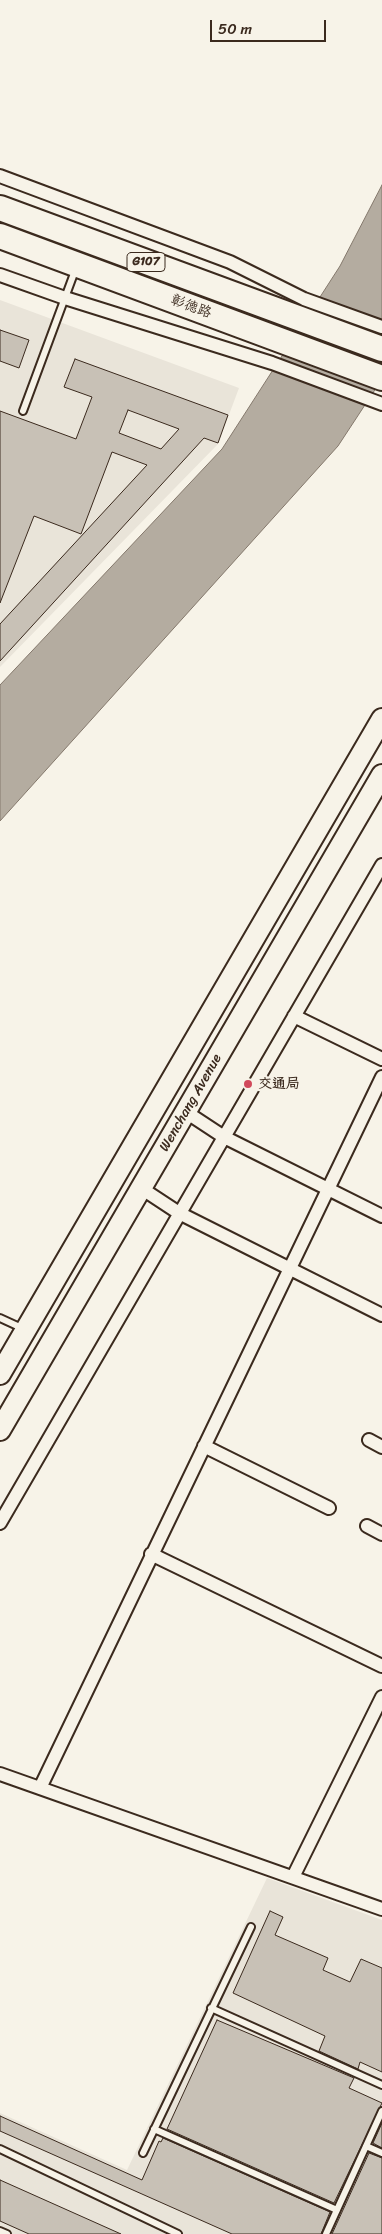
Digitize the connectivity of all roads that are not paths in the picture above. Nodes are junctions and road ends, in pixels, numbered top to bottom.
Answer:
1 (0, 176) edge
2 (0, 208) edge
3 (0, 236) edge
4 (78, 265) junction
5 (0, 275) edge
6 (65, 298) junction
7 (299, 307) junction
8 (382, 327) edge
9 (382, 349) edge
10 (382, 378) edge
11 (382, 404) edge
12 (23, 411) dead end
13 (382, 720) edge
14 (382, 775) edge
15 (382, 866) edge
16 (294, 1016) junction
17 (382, 1059) edge
18 (382, 1077) edge
19 (186, 1112) junction
20 (224, 1137) junction
21 (141, 1188) junction
22 (328, 1189) junction
23 (179, 1214) junction
24 (382, 1216) edge
25 (289, 1268) junction
26 (382, 1315) edge
27 (0, 1318) edge
28 (26, 1330) junction
29 (0, 1374) edge
30 (0, 1430) edge
31 (369, 1440) dead end
32 (204, 1446) junction
33 (382, 1447) edge
34 (329, 1508) dead end
35 (0, 1523) edge
36 (366, 1526) dead end
37 (382, 1534) edge
38 (151, 1554) junction
39 (382, 1666) edge
40 (382, 1697) edge
41 (0, 1774) edge
42 (40, 1788) junction
43 (293, 1877) junction
44 (382, 1909) edge
45 (251, 1927) dead end
46 (211, 2008) junction
47 (382, 2085) edge
48 (382, 2112) edge
49 (154, 2129) junction
50 (366, 2146) junction
51 (0, 2150) edge
52 (143, 2153) dead end
53 (382, 2153) edge
54 (336, 2210) junction
55 (0, 2231) edge
56 (7, 2234) edge
57 (178, 2234) edge
58 (326, 2234) edge

1 - 7 street
2 - 7 highway, 彰德路 / G107
3 - 4 highway, 彰德路 / G107
4 - 6 lane
4 - 10 highway, 彰德路 / G107
5 - 6 street
6 - 11 street
6 - 12 lane
7 - 8 street
7 - 9 highway, 彰德路 / G107
13 - 28 main road, Wenchang Avenue
14 - 19 main road, Wenchang Avenue
15 - 16 street
16 - 17 street
16 - 20 street
18 - 22 street
19 - 20 street
19 - 21 main road, Wenchang Avenue
20 - 22 street
20 - 23 street
21 - 23 street
21 - 30 main road, Wenchang Avenue
22 - 24 street
22 - 25 street
23 - 25 street
23 - 35 street
25 - 26 street
25 - 32 street
27 - 28 lane
28 - 29 main road, Wenchang Avenue
31 - 33 street
32 - 34 street
32 - 38 street
36 - 37 street
38 - 39 street
38 - 42 street
40 - 43 street
41 - 42 street
42 - 43 street
43 - 44 street
45 - 46 lane
46 - 47 lane
46 - 49 lane
48 - 50 lane
49 - 52 lane
49 - 54 lane
50 - 53 lane
50 - 54 lane
51 - 57 lane
54 - 58 lane
55 - 56 lane

